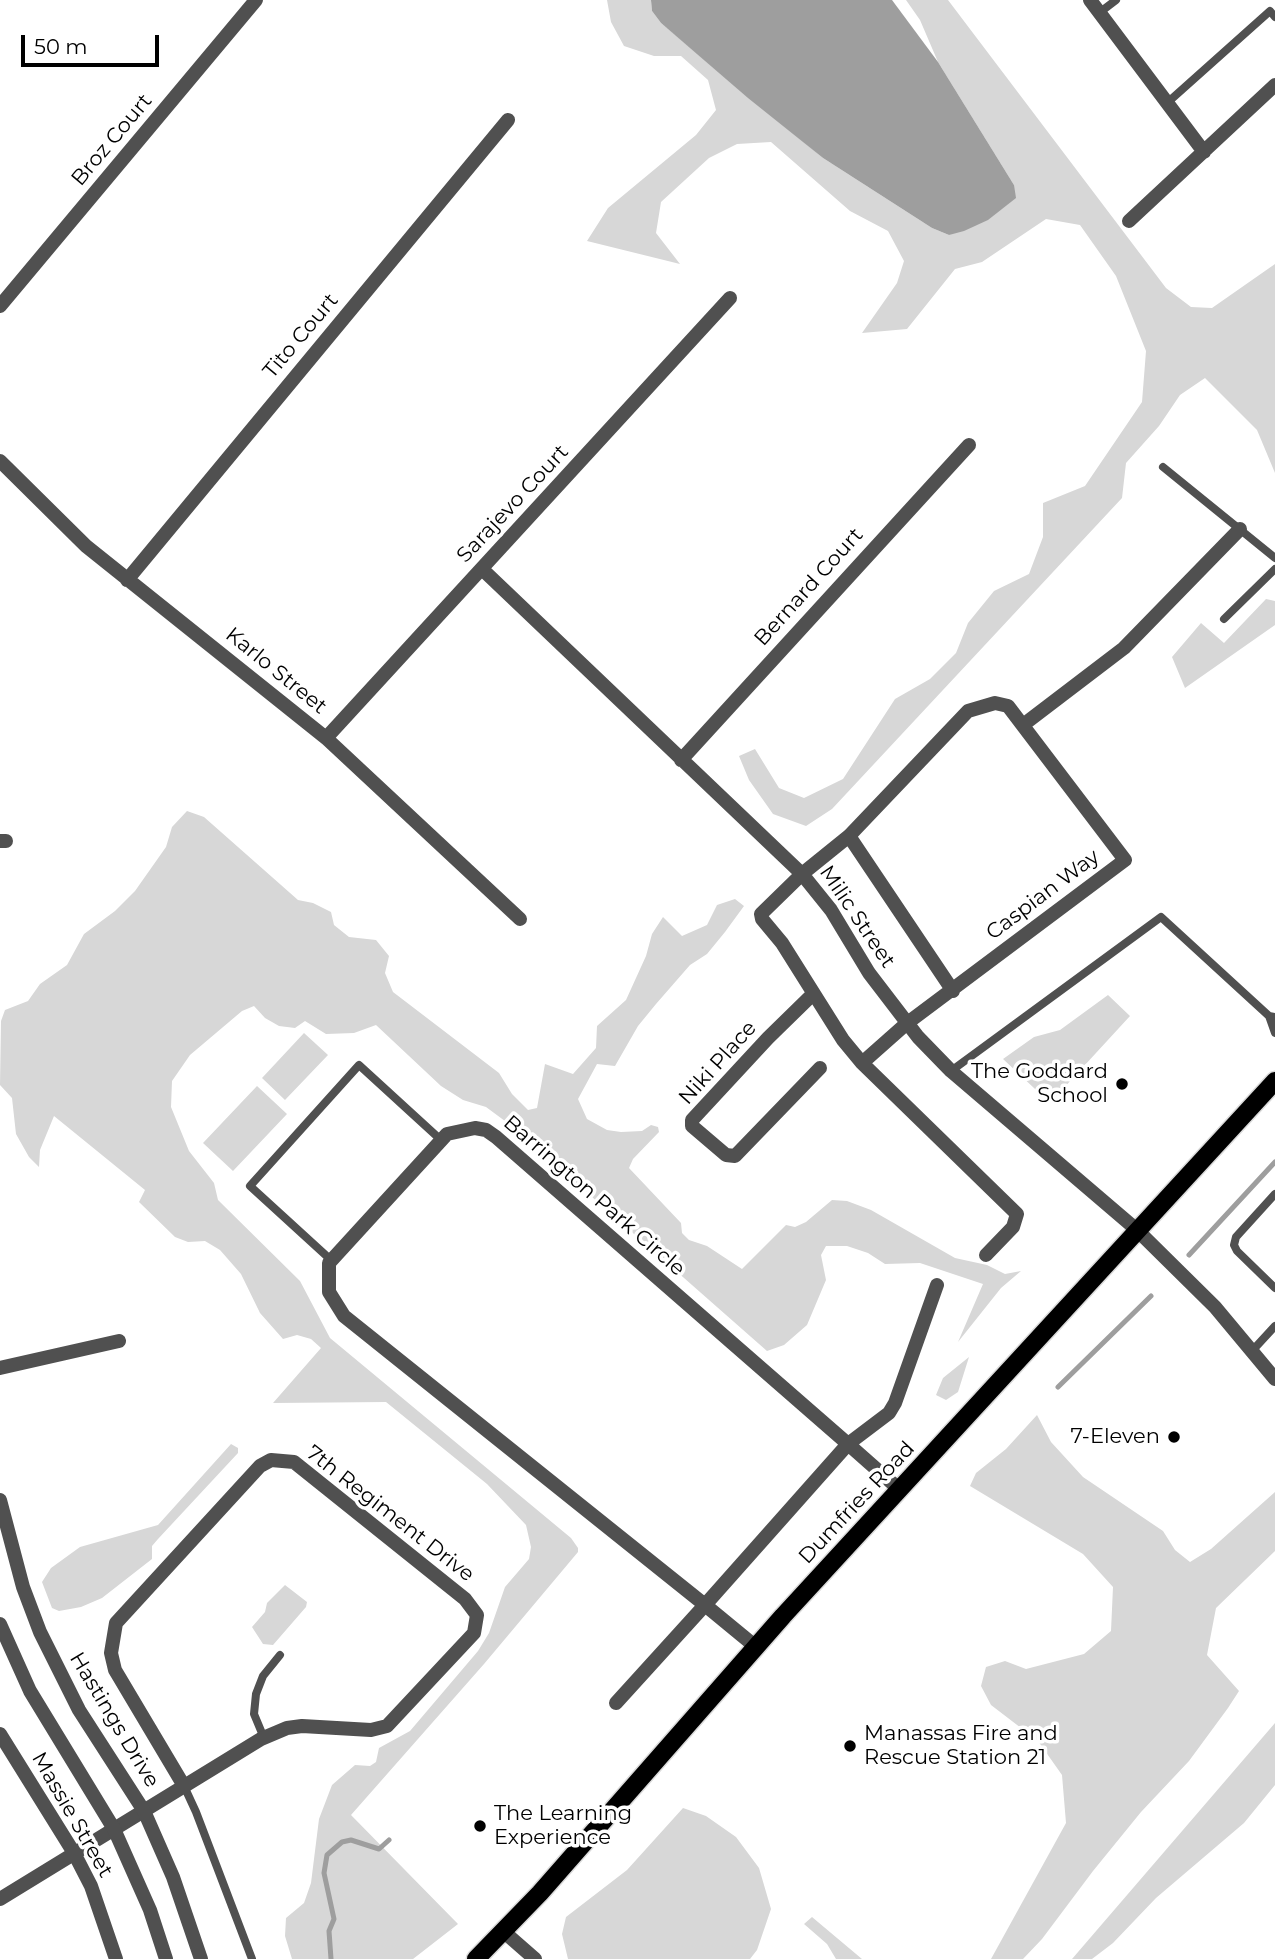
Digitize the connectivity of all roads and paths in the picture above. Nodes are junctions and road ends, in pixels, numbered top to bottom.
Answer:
1 (256, 0) edge
2 (1090, 0) edge
3 (1116, 0) edge
4 (1100, 13) junction
5 (1275, 17) edge
6 (1275, 85) edge
7 (1167, 103) junction
8 (508, 120) dead end
9 (1204, 152) junction
10 (1129, 221) dead end
11 (730, 298) dead end
12 (0, 306) edge
13 (969, 445) dead end
14 (0, 461) edge
15 (1164, 467) dead end
16 (1240, 528) junction
17 (1275, 558) edge
18 (482, 569) junction
19 (1275, 569) edge
20 (127, 580) junction
21 (1224, 619) dead end
22 (1023, 725) junction
23 (326, 738) junction
24 (681, 760) junction
25 (849, 836) junction
26 (802, 874) junction
27 (520, 919) dead end
28 (953, 991) junction
29 (813, 994) junction
30 (1272, 1016) edge
31 (906, 1024) junction
32 (1275, 1033) edge
33 (862, 1063) junction
34 (820, 1068) dead end
35 (951, 1071) junction
36 (1275, 1081) edge
37 (441, 1140) junction
38 (1275, 1194) edge
39 (1137, 1230) junction
40 (986, 1255) dead end
41 (331, 1259) junction
42 (937, 1285) dead end
43 (1275, 1288) edge
44 (1275, 1326) edge
45 (119, 1341) dead end
46 (1252, 1351) junction
47 (0, 1368) edge
48 (1275, 1379) edge
49 (848, 1444) junction
50 (900, 1490) junction
51 (0, 1500) edge
52 (705, 1605) junction
53 (0, 1624) edge
54 (756, 1647) junction
55 (280, 1655) dead end
56 (616, 1703) dead end
57 (0, 1734) edge
58 (264, 1738) junction
59 (184, 1786) junction
60 (144, 1811) junction
61 (114, 1829) junction
62 (74, 1853) junction
63 (0, 1899) edge
64 (503, 1931) junction
65 (116, 1959) edge
66 (166, 1959) edge
67 (201, 1959) edge
68 (252, 1959) edge
69 (476, 1959) edge
70 (535, 1959) edge

1 - 12 street, Broz Court
2 - 4 street
3 - 4 lane
4 - 7 street
5 - 7 lane
6 - 9 street
7 - 9 street
8 - 20 street, Tito Court
9 - 10 street
11 - 18 street, Sarajevo Court
13 - 24 street, Bernard Court
14 - 20 street, Karlo Street
15 - 16 lane
16 - 17 lane
16 - 22 street
18 - 23 street, Sarajevo Court
18 - 24 street, Milic Street
19 - 21 lane
20 - 23 street, Karlo Street
22 - 25 street, Caspian Way
22 - 28 street, Caspian Way
23 - 27 street, Karlo Street
24 - 26 street, Milic Street
25 - 26 street, Caspian Way
25 - 28 street
26 - 29 street
26 - 31 street, Milic Street
28 - 31 street, Caspian Way
29 - 33 street
29 - 34 street, Niki Place
30 - 32 lane
30 - 35 lane
31 - 33 street
31 - 35 street, Milic Street
33 - 40 street
35 - 39 street, Milic Street
36 - 39 main road, Dumfries Road
37 - 41 street, Barrington Park Circle
37 - 41 lane
37 - 49 street, Barrington Park Circle
38 - 43 lane
39 - 46 street, Milic Street
39 - 50 main road, Dumfries Road
41 - 52 street
42 - 49 street
44 - 46 lane
45 - 47 street
46 - 48 street, Milic Street
49 - 50 street, Barrington Park Circle
49 - 52 street
50 - 54 main road, Dumfries Road
51 - 60 street, Hastings Drive
52 - 54 street
52 - 56 street
53 - 61 street
54 - 64 main road, Dumfries Road
55 - 58 lane
57 - 62 street, Massie Street
58 - 59 street, 7th Regiment Drive
58 - 59 street, 7th Regiment Drive
59 - 60 street, 7th Regiment Drive
59 - 68 lane
60 - 61 street, 7th Regiment Drive
60 - 67 street, Hastings Drive
61 - 62 street, 7th Regiment Drive
61 - 66 street
62 - 63 street, 7th Regiment Drive
62 - 65 street, Massie Street
64 - 69 main road, Dumfries Road
64 - 70 street

